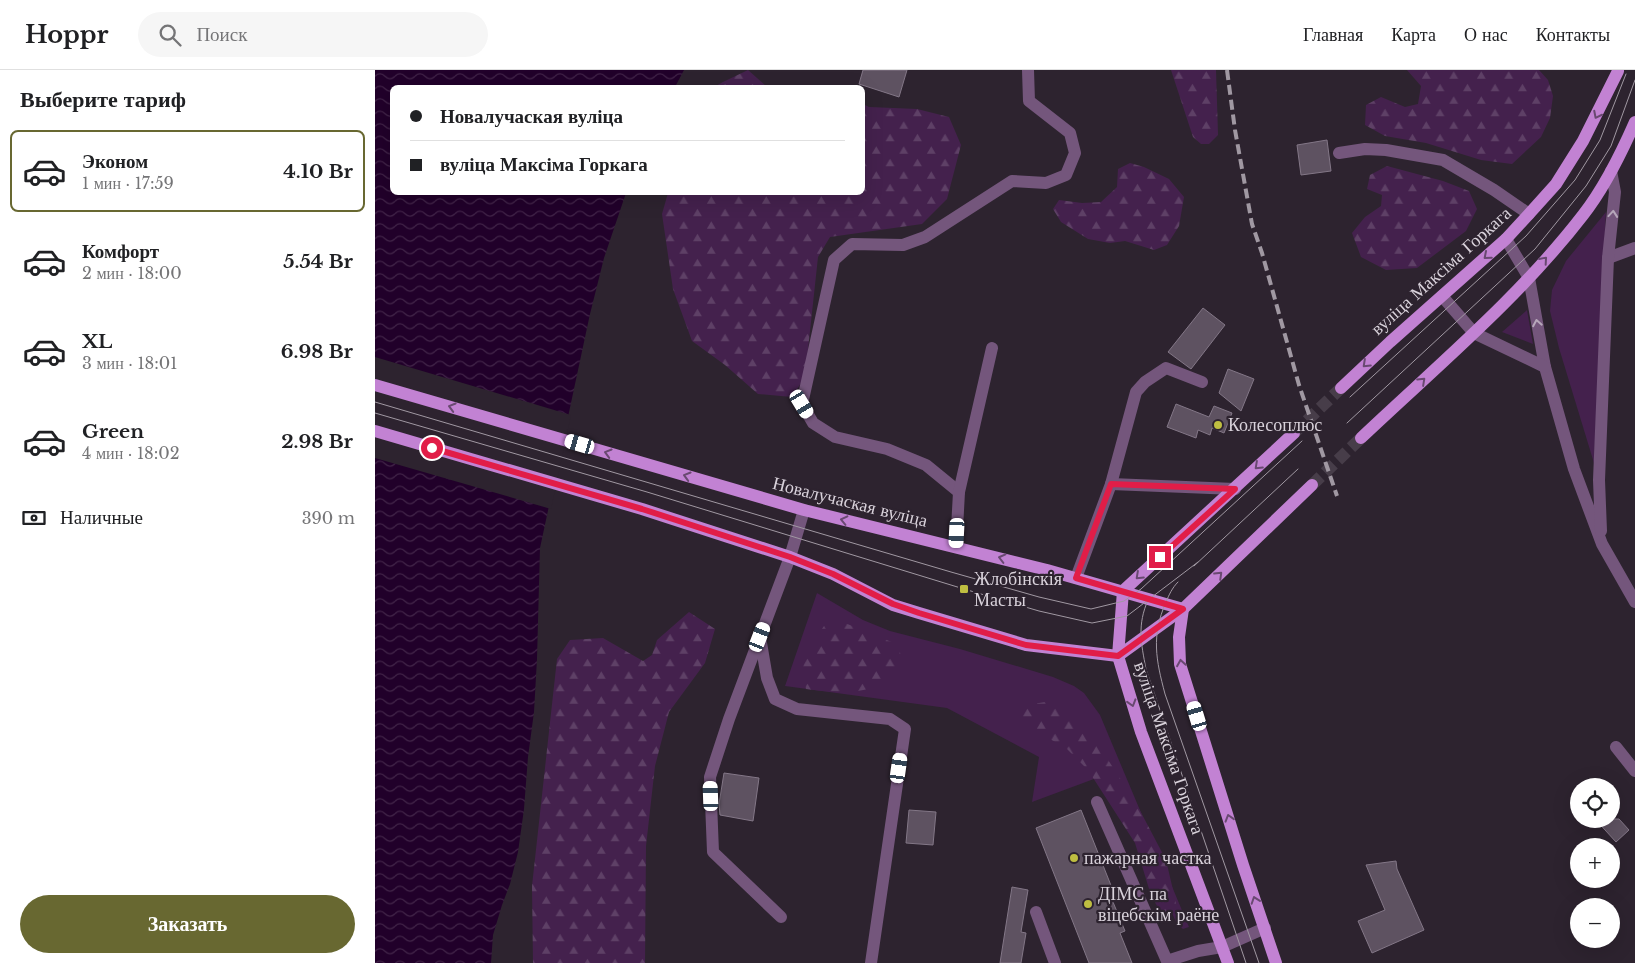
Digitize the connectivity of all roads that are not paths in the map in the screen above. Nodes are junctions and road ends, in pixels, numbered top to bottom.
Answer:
1 (1028, 70) edge
2 (1618, 71) edge
3 (1635, 122) edge
4 (1339, 153) dead end
5 (1611, 171) junction
6 (1529, 214) junction
7 (1506, 239) junction
8 (1635, 248) edge
9 (1608, 258) junction
10 (1529, 278) junction
11 (1442, 296) junction
12 (1474, 333) junction
13 (992, 348) dead end
14 (1545, 367) junction
15 (1202, 382) dead end
16 (375, 385) edge
17 (1341, 388) tunnel mouth
18 (375, 431) edge
19 (1294, 433) tunnel mouth
20 (1361, 438) tunnel mouth
21 (1111, 484) junction
22 (1312, 485) tunnel mouth
23 (1235, 489) junction
24 (959, 492) junction
25 (804, 510) junction
26 (1602, 544) junction
27 (956, 547) junction
28 (790, 557) junction
29 (1076, 578) junction
30 (1123, 591) junction
31 (1635, 602) edge
32 (1183, 609) junction
33 (760, 637) junction
34 (1118, 656) junction
35 (1617, 747) dead end
36 (1635, 771) edge
37 (1097, 802) dead end
38 (1036, 912) dead end
39 (781, 917) dead end
40 (1265, 928) junction
41 (1222, 947) junction
42 (1166, 962) edge
43 (871, 963) edge
44 (1055, 963) edge
45 (1228, 963) edge
46 (1276, 963) edge

1 - 24 street
2 -> 6 main road, вуліца Максіма Горкага
3 - 5 main road
4 - 6 street
9 -> 5 street
10 -> 5 main road
6 - 7 main road, вуліца Максіма Горкага
7 - 10 street
7 -> 11 main road, вуліца Максіма Горкага
8 - 9 street
9 - 26 street
10 - 12 main road
14 -> 10 street
11 - 12 street
11 -> 17 main road, вуліца Максіма Горкага
12 - 14 street
20 -> 12 main road
13 - 24 street
14 - 26 street
15 - 21 street
25 -> 16 main road, Новалучаская вуліца
18 - 28 main road
19 -> 23 main road
21 - 23 street
21 - 29 street
32 -> 22 main road
23 -> 30 main road
24 - 27 street
27 -> 25 main road, Новалучаская вуліца
25 - 28 street
26 - 31 street
29 -> 27 main road, Новалучаская вуліца
28 - 33 street
28 - 34 main road
29 - 30 main road, Новалучаская вуліца
30 - 32 main road, Новалучаская вуліца
30 - 34 main road, вуліца Максіма Горкага
32 - 34 main road
40 -> 32 main road, вуліца Максіма Горкага
33 - 39 street
33 - 43 street
34 -> 41 main road, вуліца Максіма Горкага
35 - 36 street
37 - 42 street
38 - 44 street
40 - 41 street
40 - 46 main road, вуліца Максіма Горкага
41 - 42 street
41 - 45 main road, вуліца Максіма Горкага

